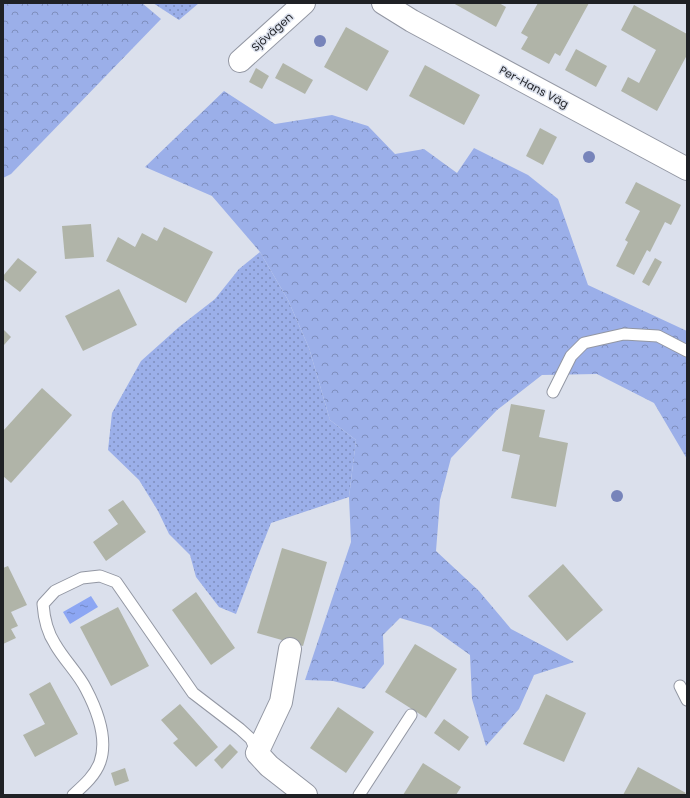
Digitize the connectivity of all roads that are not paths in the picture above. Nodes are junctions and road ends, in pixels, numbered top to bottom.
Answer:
1 (304, 3) edge
2 (383, 3) edge
3 (240, 61) dead end
4 (687, 169) edge
5 (687, 351) edge
6 (553, 392) dead end
7 (290, 649) dead end
8 (680, 686) dead end
9 (687, 700) edge
10 (411, 715) dead end
11 (257, 753) junction
12 (73, 795) edge
13 (306, 795) edge
14 (359, 795) edge

1 - 3 street, Sjövägen
2 - 4 street, Per-Hans Väg
5 - 6 lane
7 - 11 street
8 - 9 lane
10 - 14 lane
11 - 12 lane
11 - 13 street

